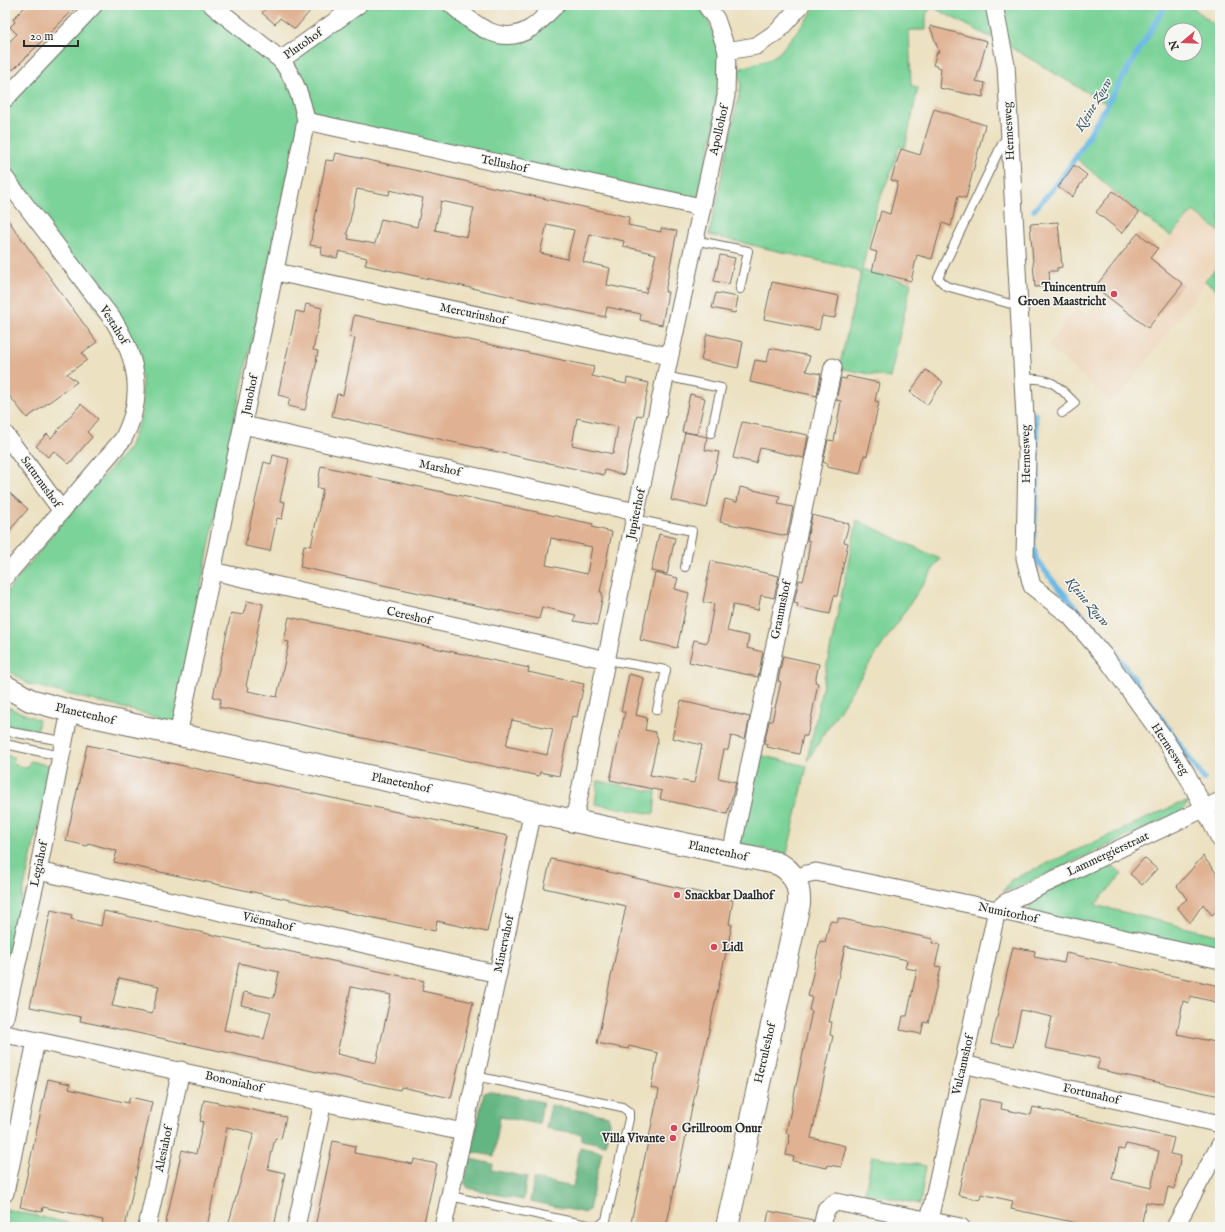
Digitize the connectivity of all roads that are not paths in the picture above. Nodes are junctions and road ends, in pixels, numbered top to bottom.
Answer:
1 (94, 5) edge
2 (212, 5) edge
3 (358, 5) edge
4 (452, 5) edge
5 (556, 5) edge
6 (706, 5) edge
7 (801, 5) edge
8 (994, 5) edge
9 (727, 51) junction
10 (281, 60) junction
11 (5, 99) edge
12 (306, 121) junction
13 (1010, 141) junction
14 (5, 178) edge
15 (701, 207) junction
16 (694, 240) junction
17 (276, 272) junction
18 (740, 289) dead end
19 (1018, 306) junction
20 (669, 356) junction
21 (833, 367) dead end
22 (665, 376) junction
23 (1024, 379) junction
24 (1062, 413) dead end
25 (243, 425) junction
26 (711, 433) dead end
27 (5, 434) edge
28 (62, 511) junction
29 (635, 515) junction
30 (685, 567) dead end
31 (212, 571) junction
32 (5, 577) edge
33 (606, 660) junction
34 (5, 686) edge
35 (657, 710) dead end
36 (70, 711) junction
37 (5, 731) edge
38 (178, 735) junction
39 (5, 744) edge
40 (61, 748) junction
41 (1212, 805) edge
42 (533, 811) junction
43 (574, 821) junction
44 (1220, 839) edge
45 (731, 854) junction
46 (38, 871) junction
47 (796, 880) junction
48 (997, 910) junction
49 (1220, 960) edge
50 (498, 974) junction
51 (5, 1017) edge
52 (5, 1034) edge
53 (36, 1041) junction
54 (963, 1064) junction
55 (181, 1070) junction
56 (475, 1076) junction
57 (323, 1102) junction
58 (1220, 1124) edge
59 (463, 1132) junction
60 (1220, 1145) edge
61 (5, 1193) edge
62 (450, 1196) junction
63 (929, 1220) junction
64 (147, 1227) edge
65 (296, 1227) edge
66 (443, 1227) edge
67 (727, 1227) edge
68 (822, 1227) edge
69 (961, 1227) edge
70 (1175, 1227) edge

1 - 11 street
2 - 10 street, Plutohof
3 - 10 street, Plutohof
4 - 5 street
6 - 9 street, Apollohof
7 - 9 street
8 - 13 street, Hermesweg
9 - 15 street, Apollohof
10 - 12 street, Junohof
12 - 15 street, Tellushof
12 - 17 street, Junohof
13 - 19 street, Hermesweg
13 - 19 lane
14 - 28 street, Vestahof
15 - 16 street, Jupiterhof
16 - 18 lane
16 - 20 street, Jupiterhof
17 - 20 street, Mercuriushof
17 - 25 street, Junohof
19 - 23 street, Hermesweg
20 - 22 street, Jupiterhof
21 - 45 street, Grannushof
22 - 26 lane
22 - 29 street, Jupiterhof
23 - 24 lane
23 - 41 street, Hermesweg
25 - 29 street, Marshof
25 - 31 street, Junohof
27 - 28 street, Saturnushof
28 - 32 street, Vestahof
29 - 30 lane
29 - 33 street, Jupiterhof
31 - 33 street, Cereshof
31 - 38 street, Junohof
33 - 35 lane
33 - 43 street, Jupiterhof
34 - 36 street, Planetenhof
36 - 38 street, Planetenhof
36 - 40 street, Legiahof
37 - 40 lane
38 - 42 street, Planetenhof
39 - 40 lane
40 - 46 street, Legiahof
41 - 44 street, Hermesweg
41 - 48 street, Lammergierstraat
42 - 43 street, Planetenhof
42 - 50 street, Minervahof
43 - 45 street, Planetenhof
45 - 47 street, Planetenhof
46 - 50 street, Viënnahof
46 - 51 street, Legiahof
47 - 48 street, Numitorhof
47 - 67 street, Herculeshof
48 - 49 street, Numitorhof
48 - 54 street, Vulcanushof
50 - 56 street, Minervahof
52 - 53 street, Bononiahof
53 - 55 street, Bononiahof
53 - 61 street
54 - 58 street, Fortunahof
54 - 63 street, Vulcanushof
55 - 57 street, Bononiahof
55 - 64 street, Alesiahof
56 - 59 street, Minervahof
56 - 62 lane
57 - 59 street, Bononiahof
57 - 65 street
59 - 62 street, Minervahof
60 - 70 street
62 - 66 street, Minervahof
63 - 68 street
63 - 69 street

